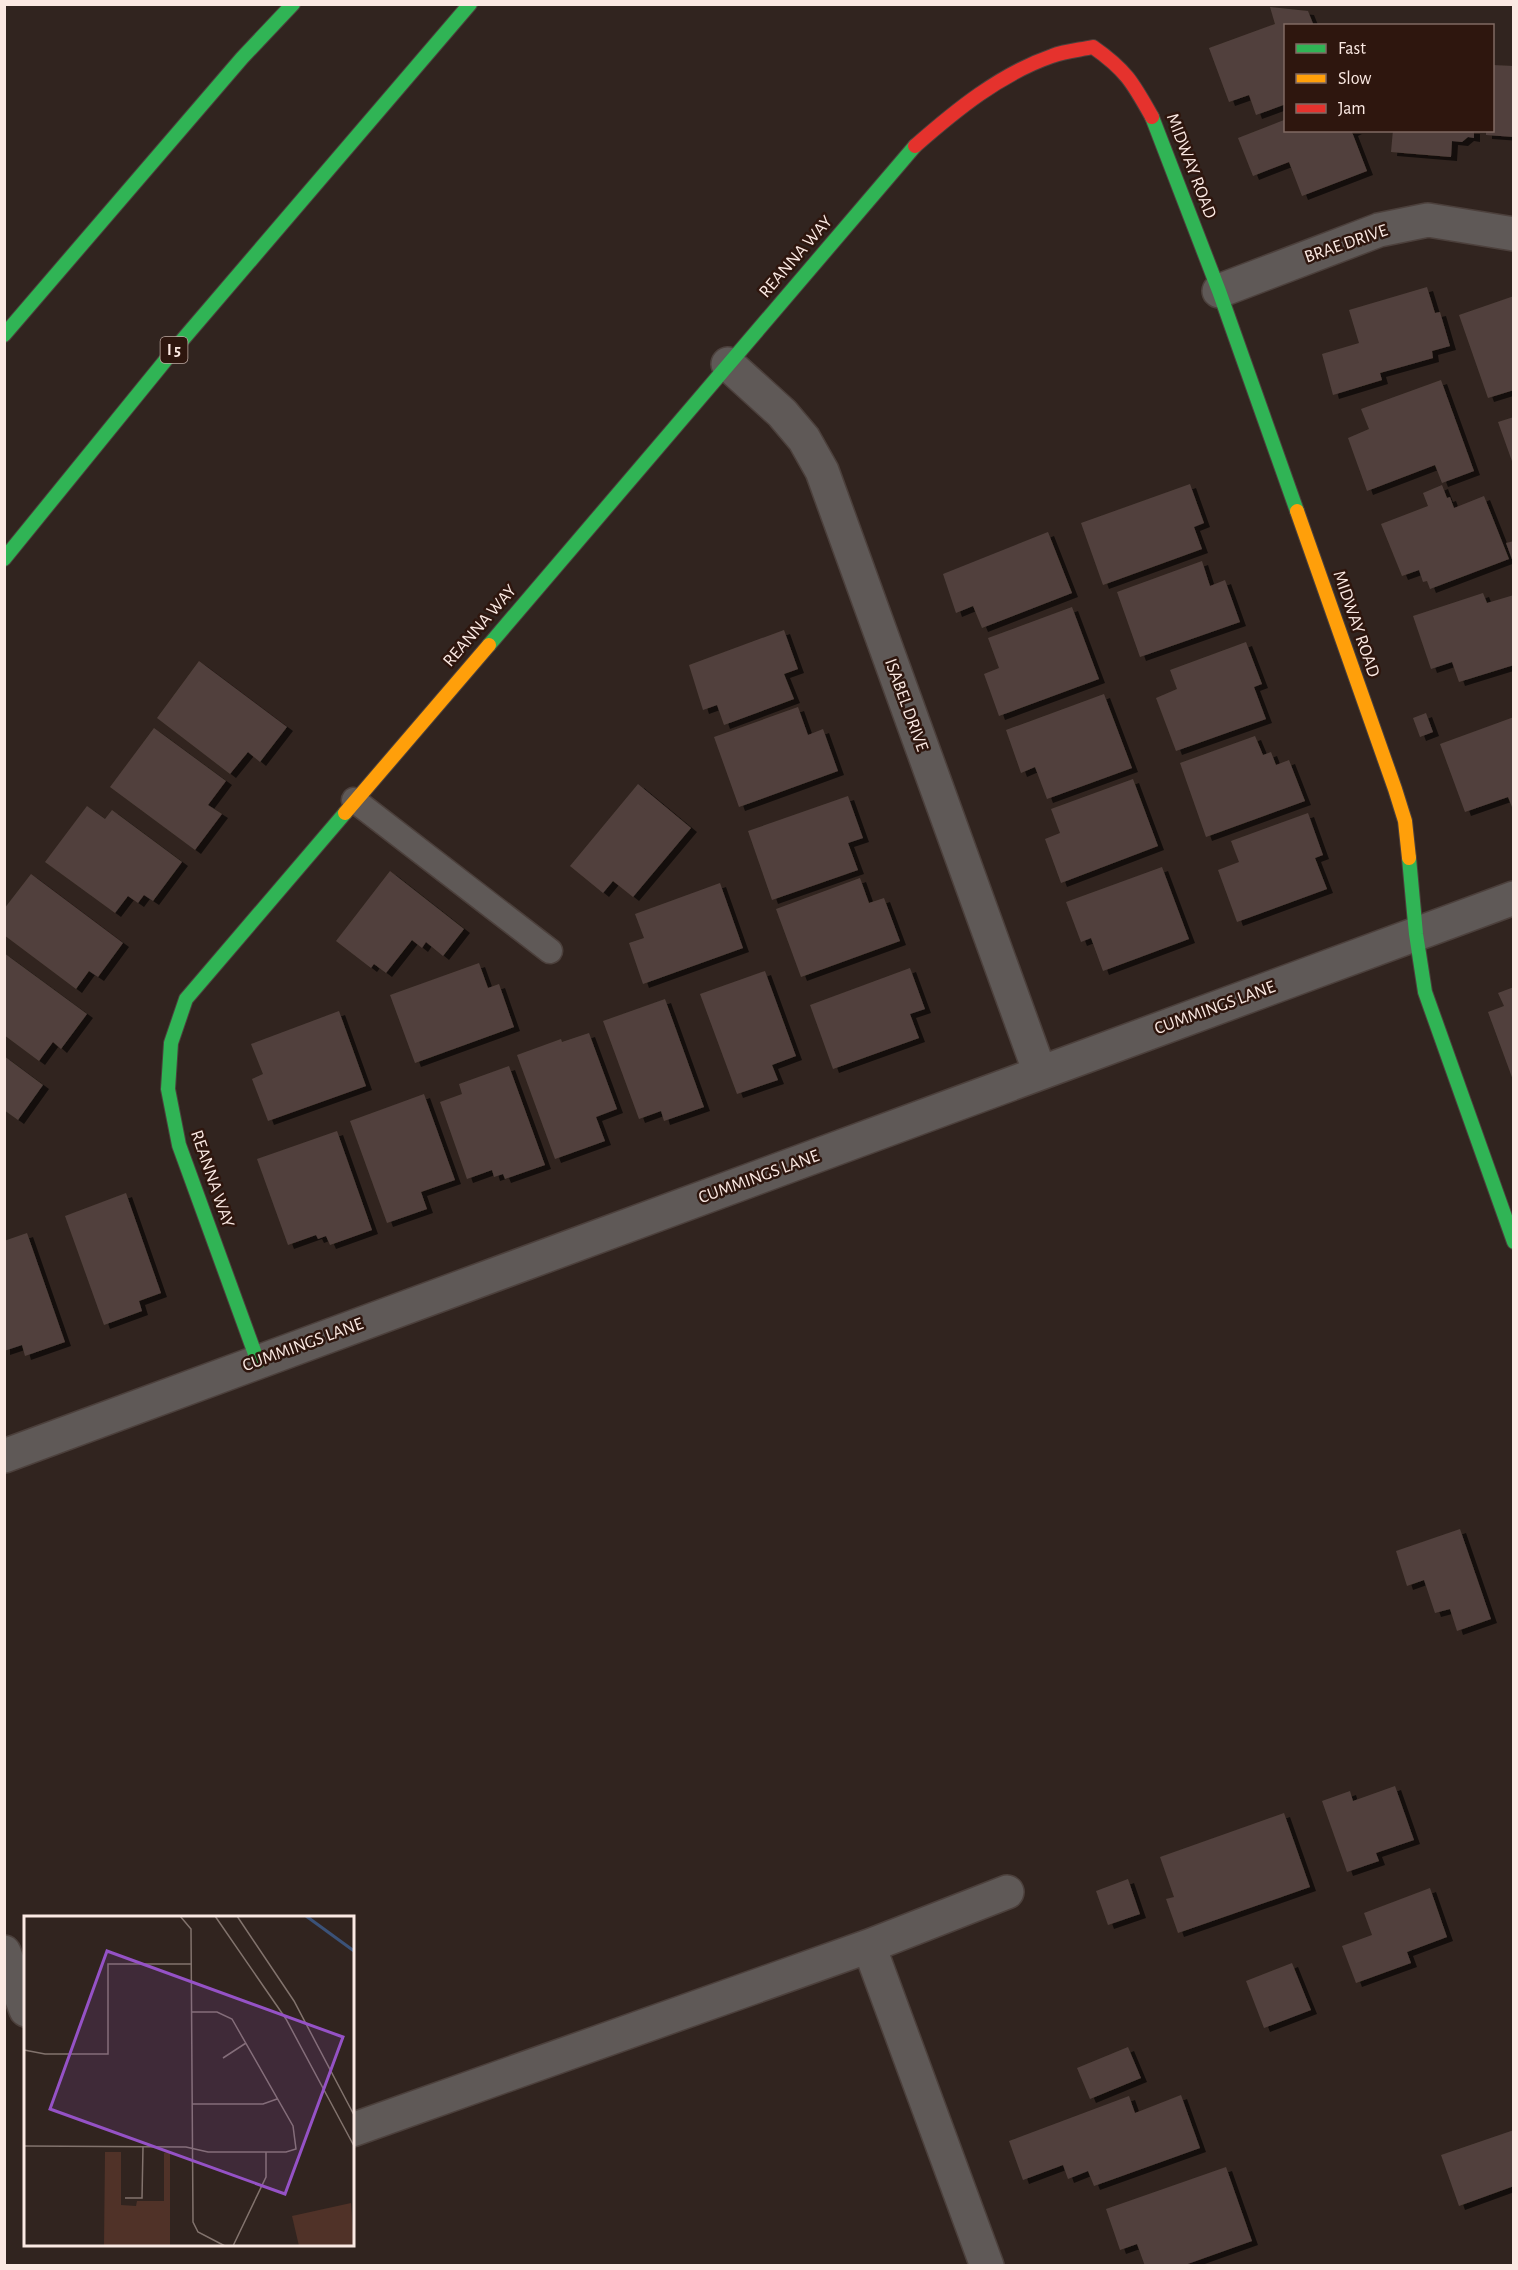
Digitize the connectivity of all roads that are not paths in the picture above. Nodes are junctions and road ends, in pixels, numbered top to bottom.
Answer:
1 (293, 4) edge
2 (470, 4) edge
3 (1093, 47) joint
4 (1514, 234) edge
5 (1219, 291) junction
6 (4, 335) edge
7 (728, 364) junction
8 (4, 559) edge
9 (354, 800) junction
10 (1514, 898) edge
11 (1416, 934) junction
12 (550, 951) dead end
13 (1040, 1073) junction
14 (1514, 1242) edge
15 (258, 1362) junction
16 (4, 1456) edge
17 (1007, 1892) dead end
18 (869, 1946) junction
19 (4, 1952) edge
20 (24, 2005) edge
21 (354, 2129) edge
22 (987, 2265) edge

1 - 6 main road
2 - 8 main road, I 5
3 - 5 main road, MIDWAY ROAD
3 - 7 main road, REANNA WAY
4 - 5 street, BRAE DRIVE
5 - 11 main road, MIDWAY ROAD
7 - 9 main road, REANNA WAY
7 - 13 street, ISABEL DRIVE
9 - 12 lane
9 - 15 main road, REANNA WAY
10 - 11 street, CUMMINGS LANE
11 - 13 street, CUMMINGS LANE
11 - 14 main road, MIDWAY ROAD
13 - 15 street, CUMMINGS LANE
15 - 16 street, CUMMINGS LANE
17 - 18 street
18 - 21 street
18 - 22 street
19 - 20 street

